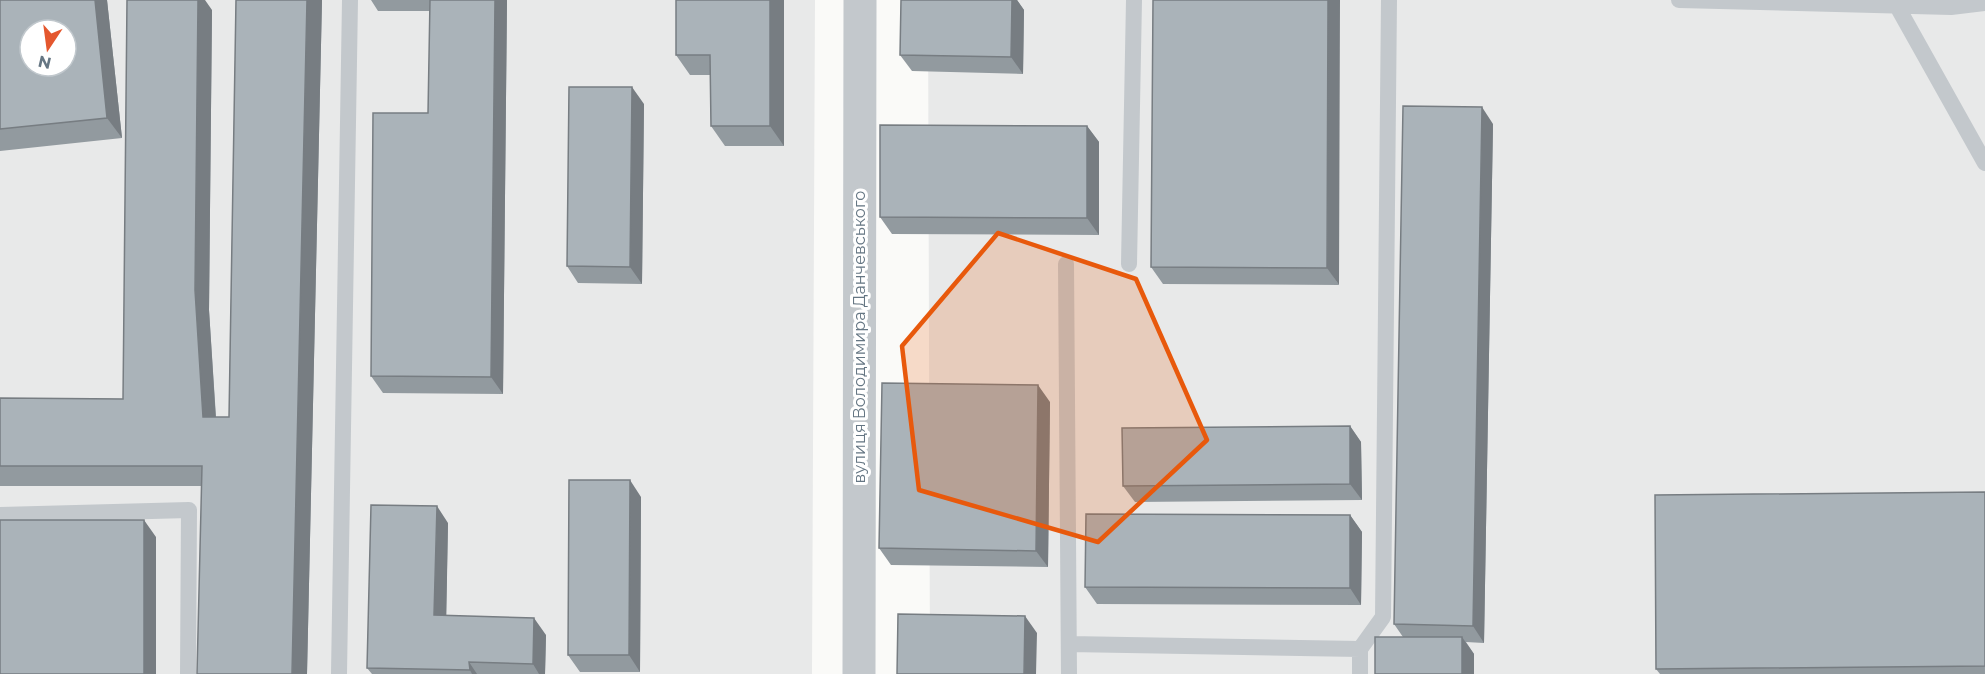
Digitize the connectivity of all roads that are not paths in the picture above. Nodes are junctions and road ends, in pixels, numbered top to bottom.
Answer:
1 (350, 0) edge
2 (860, 0) edge
3 (1134, 0) edge
4 (1389, 0) edge
5 (1679, 0) edge
6 (1985, 3) edge
7 (1897, 6) junction
8 (1985, 163) edge
9 (1066, 264) dead end
10 (1129, 264) dead end
11 (0, 515) edge
12 (1069, 644) junction
13 (1360, 649) junction
14 (188, 674) edge
15 (339, 674) edge
16 (859, 674) edge
17 (1069, 674) edge
18 (1360, 674) edge

1 - 15 lane
2 - 16 street, вулиця Володимира Данчевського
3 - 10 lane
4 - 13 lane
5 - 7 lane
6 - 7 lane
7 - 8 lane
9 - 12 lane
11 - 14 lane
12 - 13 lane
12 - 17 lane
13 - 18 lane

